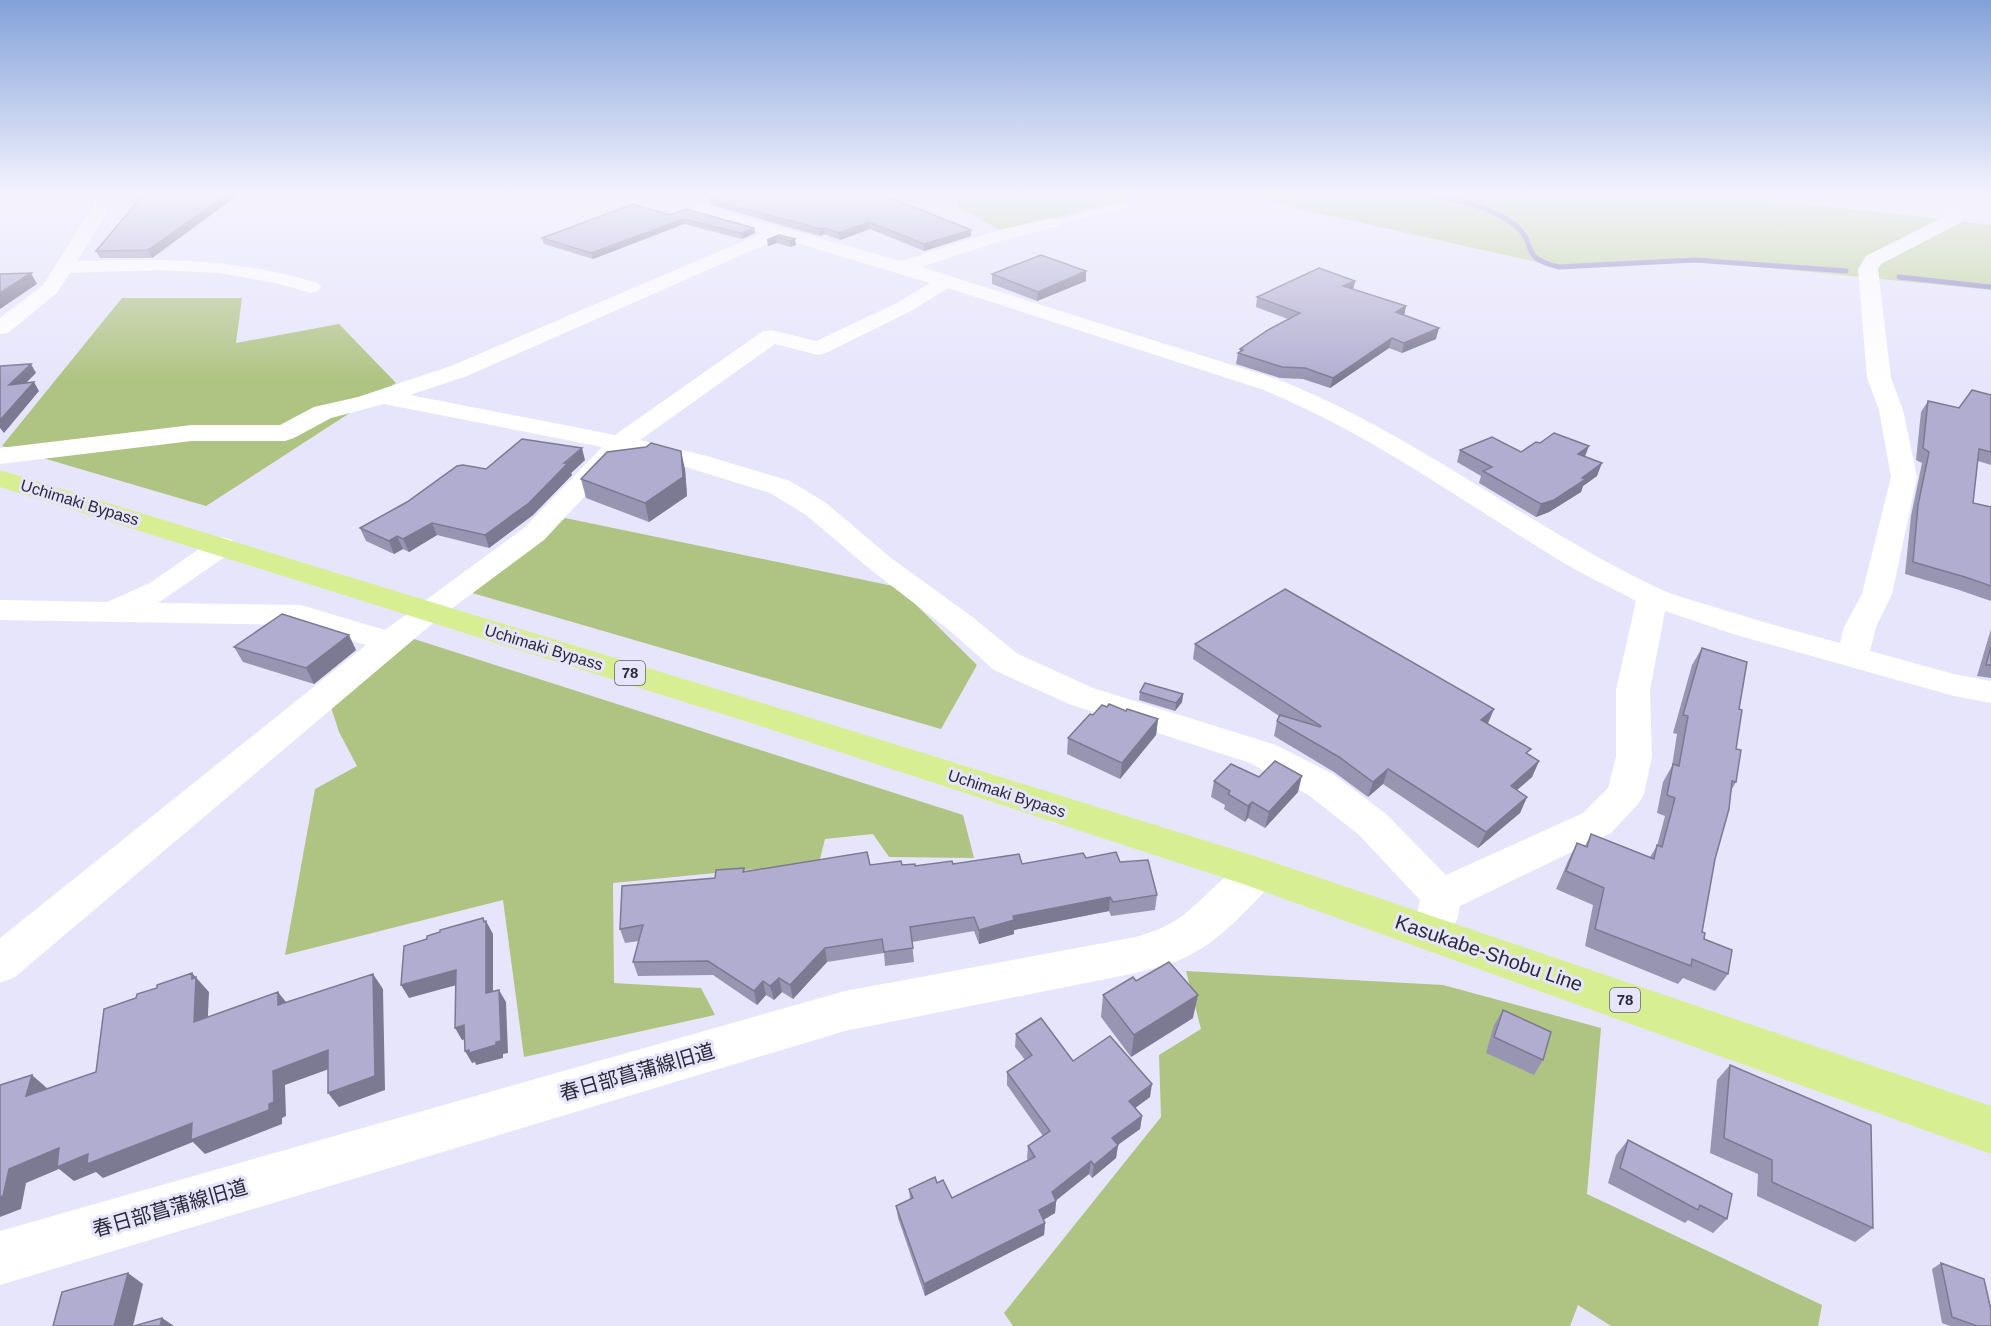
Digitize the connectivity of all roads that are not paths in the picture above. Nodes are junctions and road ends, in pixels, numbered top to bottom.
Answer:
1 (70, 257) edge
2 (722, 257) edge
3 (866, 257) edge
4 (933, 257) edge
5 (1879, 257) edge
6 (64, 267) junction
7 (901, 267) junction
8 (946, 281) junction
9 (311, 287) dead end
10 (0, 328) edge
11 (383, 397) junction
12 (620, 443) junction
13 (0, 456) edge
14 (0, 478) edge
15 (222, 546) junction
16 (1652, 597) junction
17 (0, 610) edge
18 (428, 610) junction
19 (103, 611) junction
20 (390, 642) junction
21 (1852, 656) junction
22 (1991, 692) edge
23 (1258, 873) junction
24 (1437, 914) junction
25 (0, 964) edge
26 (1991, 1130) edge
27 (0, 1258) edge

1 - 6 street
2 - 11 street
3 - 7 street
4 - 7 street
5 - 21 street
6 - 9 street
6 - 10 street
7 - 8 street
8 - 12 street
8 - 16 street
11 - 12 street
11 - 13 street
12 - 18 street
12 - 24 street
14 - 15 main road, Uchimaki Bypass / 78
15 - 18 main road, Uchimaki Bypass / 78
15 - 19 street
16 - 21 street
16 - 24 street
17 - 19 street
18 - 20 street
18 - 23 main road, Uchimaki Bypass / 78
19 - 20 street
20 - 25 street
21 - 22 street
23 - 24 main road, Kasukabe-Shobu Line / 78
23 - 27 street, 春日部菖蒲線旧道
24 - 26 main road, Kasukabe-Shobu Line / 78

